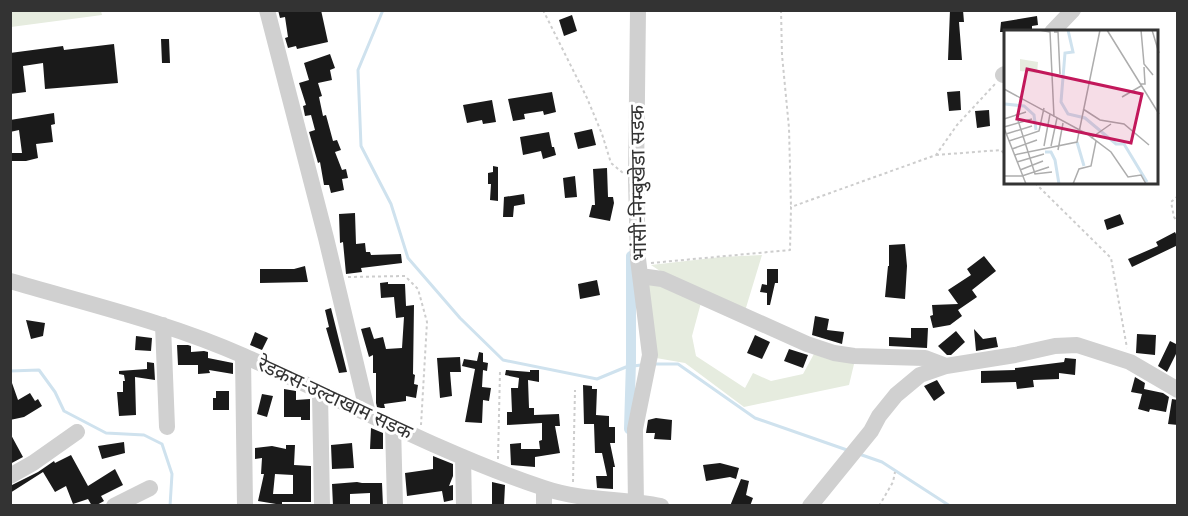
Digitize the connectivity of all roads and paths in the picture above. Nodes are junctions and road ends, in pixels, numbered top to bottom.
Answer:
1 (267, 10) edge
2 (543, 10) edge
3 (638, 10) edge
4 (781, 10) edge
5 (1073, 10) edge
6 (1054, 30) edge
7 (1004, 74) edge
8 (1004, 153) edge
9 (936, 156) junction
10 (636, 179) junction
11 (1036, 184) edge
12 (1178, 196) edge
13 (791, 207) junction
14 (1178, 223) edge
15 (639, 267) junction
16 (336, 278) junction
17 (10, 281) edge
18 (163, 325) junction
19 (243, 356) junction
20 (1130, 362) junction
21 (946, 366) junction
22 (500, 371) dead end
23 (575, 390) dead end
24 (1178, 390) edge
25 (320, 393) junction
26 (368, 414) junction
27 (393, 425) junction
28 (167, 427) dead end
29 (77, 432) dead end
30 (420, 437) junction
31 (463, 457) junction
32 (497, 470) junction
33 (895, 472) dead end
34 (10, 476) edge
35 (150, 488) dead end
36 (544, 497) edge
37 (574, 497) junction
38 (636, 504) edge
39 (114, 506) edge
40 (245, 506) edge
41 (322, 506) edge
42 (395, 506) edge
43 (464, 506) edge
44 (661, 506) edge
45 (810, 506) edge
46 (879, 506) edge

1 - 16 street
2 - 10 path
3 - 10 street, भांसी-निम्बुखेडा सडक
4 - 13 path
5 - 6 street
7 - 9 path
8 - 9 path
9 - 13 path
10 - 15 street, भांसी-निम्बुखेडा सडक
11 - 20 path
12 - 14 path
13 - 15 path
15 - 21 street
15 - 38 street, भांसी-निम्बुखेडा सडक
16 - 26 street
16 - 30 path
17 - 18 street, रेडक्रस-उल्टाखाम सडक
18 - 19 street, रेडक्रस-उल्टाखाम सडक
18 - 28 street
19 - 25 street, रेडक्रस-उल्टाखाम सडक
19 - 40 street
20 - 21 street
20 - 24 street
21 - 45 street
22 - 32 path
23 - 37 path
25 - 26 street, रेडक्रस-उल्टाखाम सडक
25 - 41 street
26 - 27 street, रेडक्रस-उल्टाखाम सडक
27 - 30 street, रेडक्रस-उल्टाखाम सडक
27 - 42 street
29 - 34 street
30 - 31 street, रेडक्रस-उल्टाखाम सडक
31 - 32 street, रेडक्रस-उल्टाखाम सडक
31 - 43 street
32 - 36 street, रेडक्रस-उल्टाखाम सडक
33 - 46 path
35 - 39 street
36 - 37 street, रेडक्रस-उल्टाखाम सडक
37 - 38 street, रेडक्रस-उल्टाखाम सडक
38 - 44 street, रेडक्रस-उल्टाखाम सडक

